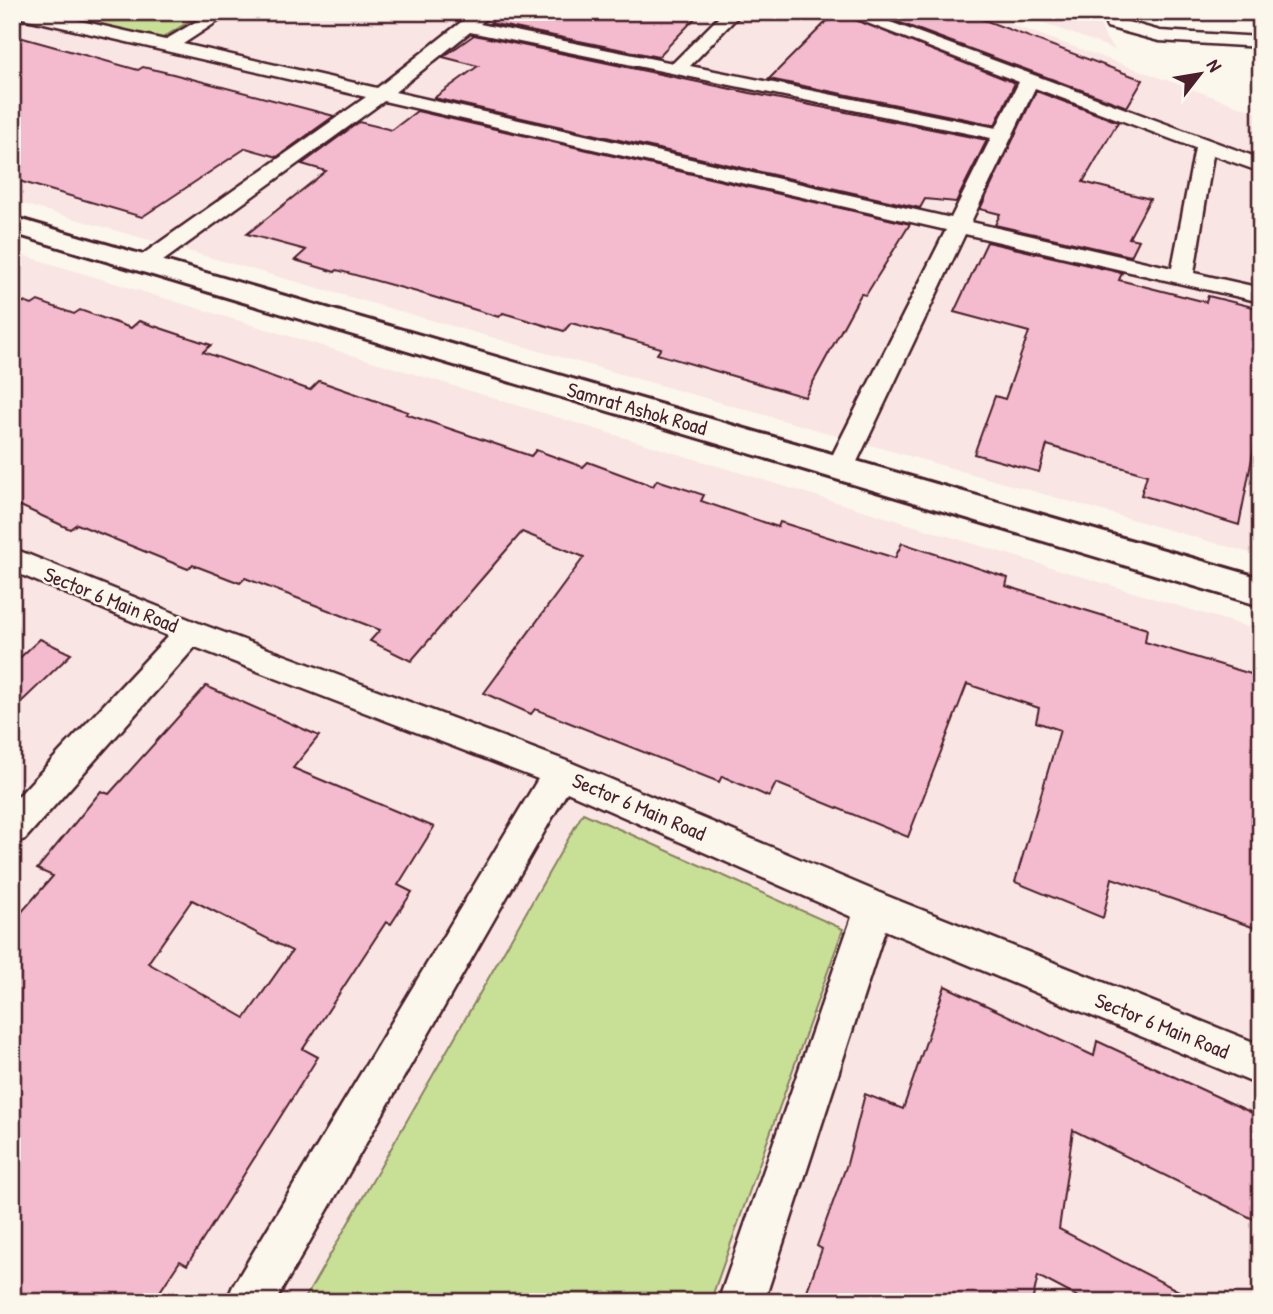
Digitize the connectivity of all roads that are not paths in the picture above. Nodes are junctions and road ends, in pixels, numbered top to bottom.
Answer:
1 (18, 12) edge
2 (225, 12) edge
3 (484, 12) edge
4 (734, 12) edge
5 (847, 12) edge
6 (1110, 12) edge
7 (466, 26) junction
8 (1261, 42) edge
9 (168, 47) junction
10 (677, 69) junction
11 (1029, 80) junction
12 (380, 95) junction
13 (1003, 135) junction
14 (1205, 146) junction
15 (1261, 166) edge
16 (12, 225) edge
17 (960, 227) junction
18 (144, 264) junction
19 (1182, 278) junction
20 (1261, 295) edge
21 (840, 468) junction
22 (12, 559) edge
23 (1261, 592) edge
24 (190, 632) junction
25 (560, 773) junction
26 (12, 828) edge
27 (874, 908) junction
28 (1261, 1066) edge
29 (249, 1302) edge
30 (741, 1302) edge

1 - 9 street
2 - 9 street
3 - 7 street
4 - 10 street
5 - 11 street
6 - 8 street
7 - 10 street
7 - 12 street
9 - 12 street
10 - 13 street
11 - 13 street
11 - 14 street
12 - 17 street
12 - 18 street
13 - 17 street
14 - 15 street
14 - 19 street
16 - 18 street, Samrat Ashok Road
17 - 19 street
17 - 21 street
18 - 21 street, Samrat Ashok Road
19 - 20 street
21 - 23 street, Samrat Ashok Road
22 - 24 street, Sector 6 Main Road
24 - 25 street, Sector 6 Main Road
24 - 26 street
25 - 27 street, Sector 6 Main Road
25 - 29 street
27 - 28 street, Sector 6 Main Road
27 - 30 street

